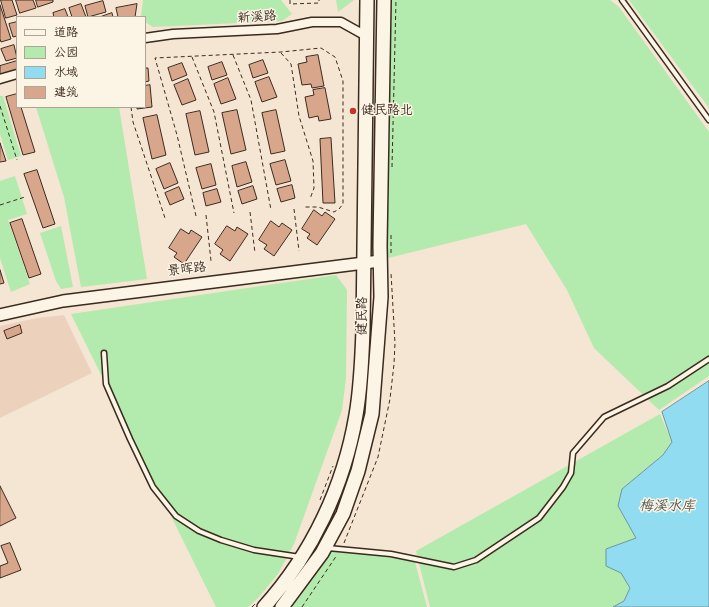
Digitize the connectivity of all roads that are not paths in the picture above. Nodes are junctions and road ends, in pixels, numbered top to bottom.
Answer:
1 (367, 0) edge
2 (384, 0) edge
3 (622, 0) edge
4 (366, 36) junction
5 (146, 38) edge
6 (16, 74) edge
7 (0, 79) edge
8 (709, 120) edge
9 (380, 261) junction
10 (363, 263) junction
11 (0, 315) edge
12 (104, 353) dead end
13 (709, 359) edge
14 (325, 548) junction
15 (302, 558) junction
16 (260, 604) edge
17 (282, 607) edge

1 - 4 main road, 健民路
2 - 9 main road, 健民路
3 - 8 lane
4 - 5 street, 新溪路
4 - 10 main road, 健民路
6 - 7 street
9 - 10 street, 景晖路
9 - 14 main road, 健民路
10 - 11 street, 景晖路
10 - 15 main road, 健民路
12 - 15 lane
13 - 14 lane
14 - 17 main road, 健民路
15 - 16 main road, 健民路

